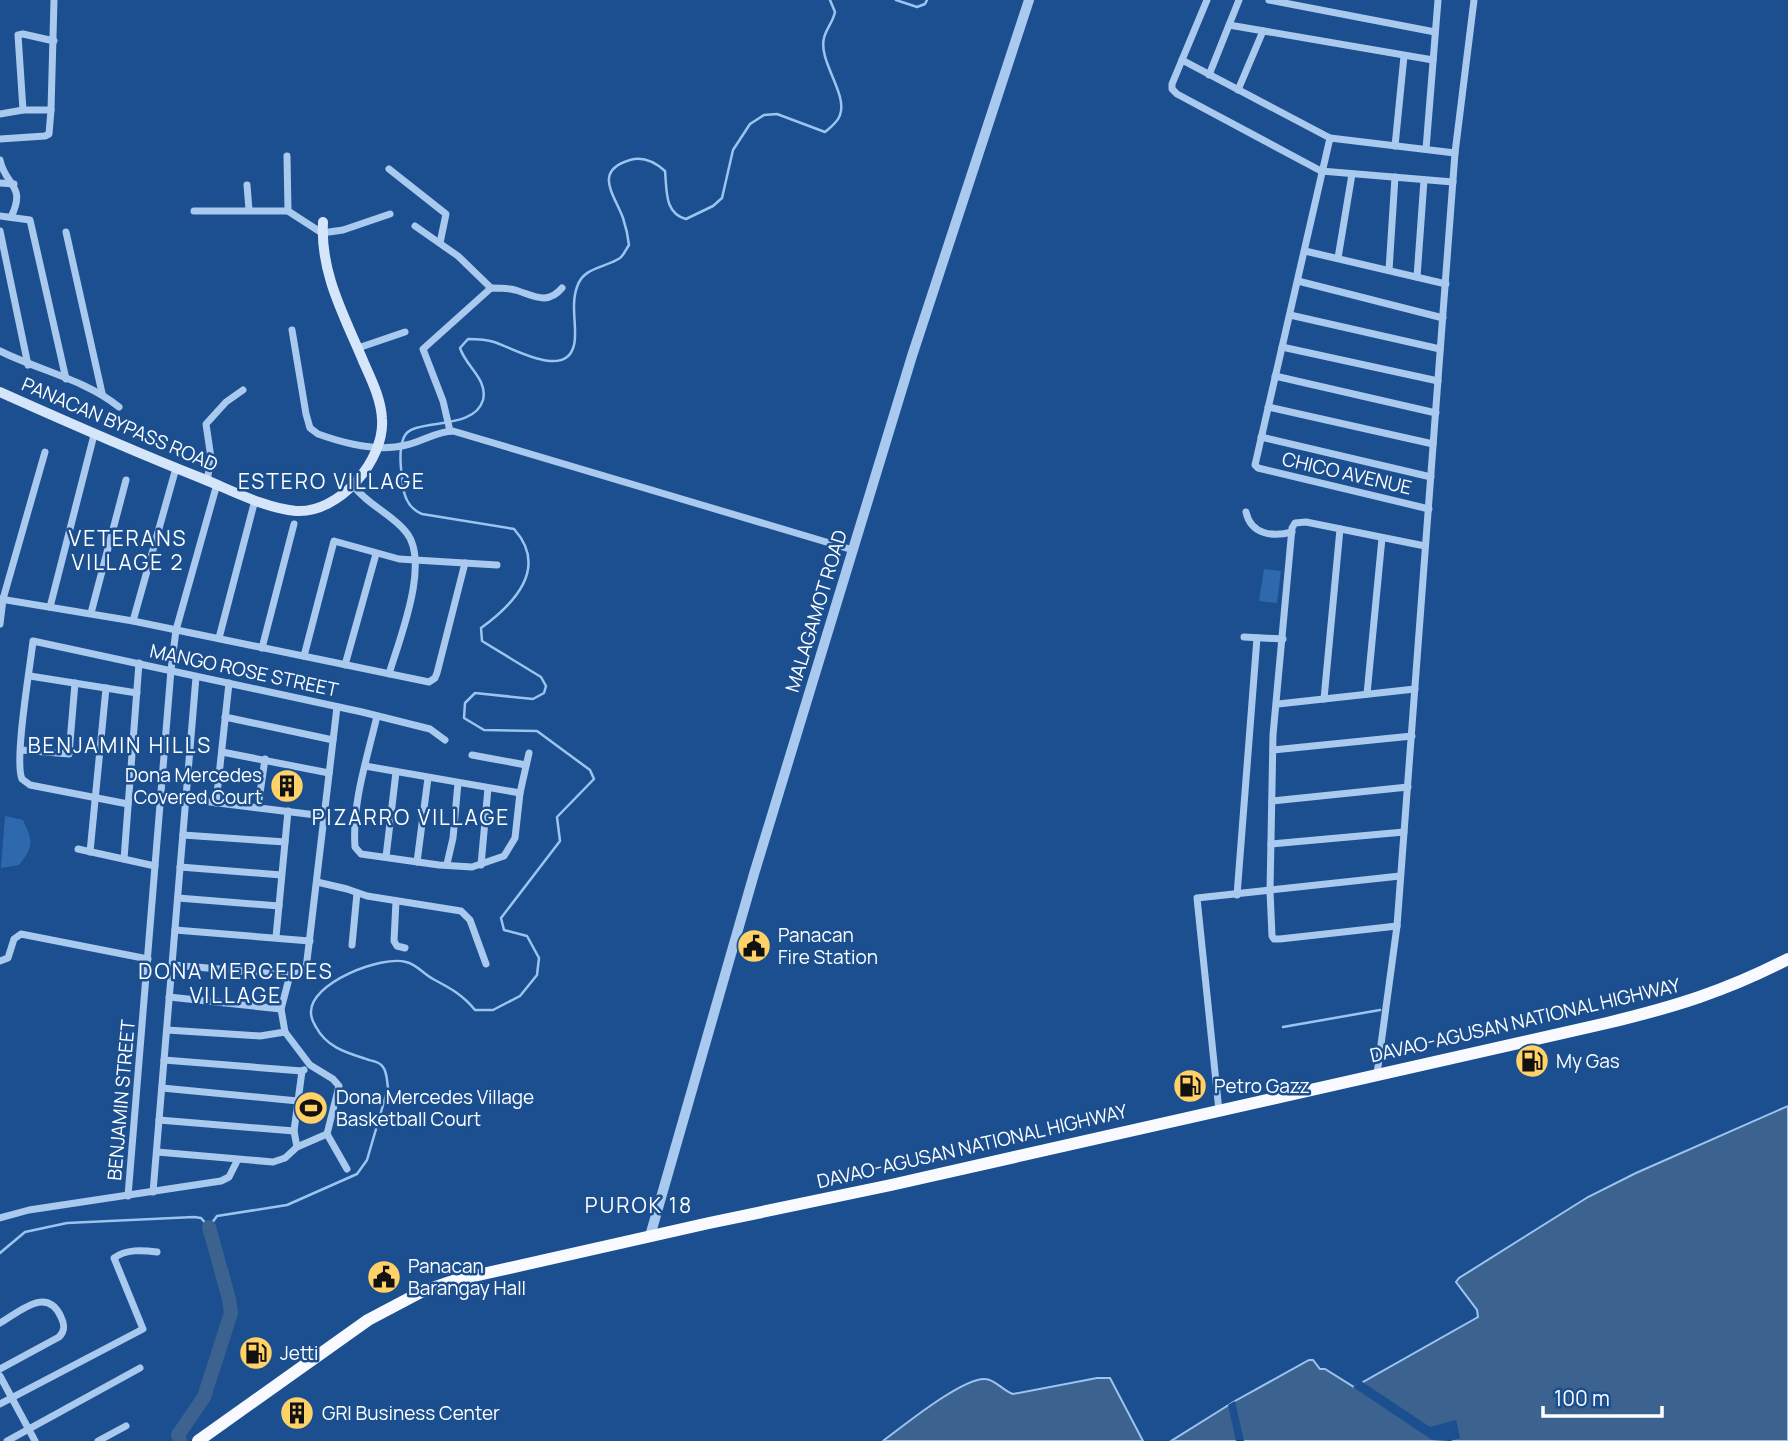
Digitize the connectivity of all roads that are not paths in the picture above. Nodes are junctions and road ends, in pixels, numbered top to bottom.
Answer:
1 (54, 0) edge
2 (1029, 0) edge
3 (1207, 0) edge
4 (1239, 0) edge
5 (1269, 0) edge
6 (1438, 0) edge
7 (1474, 0) edge
8 (1229, 25) junction
9 (1263, 31) junction
10 (1435, 32) junction
11 (54, 41) junction
12 (1404, 56) junction
13 (1182, 60) junction
14 (1433, 60) junction
15 (1209, 75) junction
16 (1238, 90) junction
17 (23, 110) junction
18 (51, 110) junction
19 (0, 114) edge
20 (1330, 138) junction
21 (0, 139) edge
22 (1395, 146) junction
23 (1426, 149) junction
24 (1455, 153) junction
25 (287, 156) dead end
26 (0, 160) edge
27 (390, 169) dead end
28 (1321, 171) junction
29 (1352, 174) junction
30 (1395, 177) junction
31 (1424, 180) junction
32 (1453, 182) junction
33 (0, 183) edge
34 (14, 184) junction
35 (247, 185) dead end
36 (249, 210) junction
37 (194, 211) dead end
38 (288, 211) junction
39 (390, 214) dead end
40 (0, 216) edge
41 (11, 217) junction
42 (415, 226) dead end
43 (322, 228) junction
44 (0, 231) edge
45 (66, 232) dead end
46 (440, 243) junction
47 (1305, 251) junction
48 (1338, 258) junction
49 (1389, 270) junction
50 (1417, 277) junction
51 (1298, 281) junction
52 (1446, 284) junction
53 (491, 288) junction
54 (562, 288) dead end
55 (1290, 314) junction
56 (1443, 318) junction
57 (292, 330) dead end
58 (405, 332) dead end
59 (1282, 346) junction
60 (358, 348) junction
61 (1440, 349) junction
62 (0, 351) edge
63 (28, 365) junction
64 (1275, 376) junction
65 (65, 379) junction
66 (1438, 381) junction
67 (243, 390) dead end
68 (0, 392) edge
69 (102, 393) junction
70 (119, 407) dead end
71 (1268, 408) junction
72 (1436, 413) junction
73 (450, 429) junction
74 (94, 435) junction
75 (1261, 437) junction
76 (1433, 444) junction
77 (378, 448) junction
78 (44, 452) dead end
79 (176, 468) junction
80 (1431, 477) junction
81 (126, 480) dead end
82 (212, 483) junction
83 (353, 485) junction
84 (255, 500) junction
85 (1429, 509) junction
86 (1247, 512) dead end
87 (294, 524) dead end
88 (1340, 529) junction
89 (1292, 531) junction
90 (1382, 538) junction
91 (1425, 546) junction
92 (852, 550) junction
93 (376, 554) junction
94 (415, 561) junction
95 (465, 563) junction
96 (496, 565) dead end
97 (1, 599) edge
98 (50, 607) junction
99 (91, 613) junction
100 (134, 621) junction
101 (0, 624) edge
102 (176, 630) junction
103 (1244, 637) dead end
104 (219, 638) junction
105 (1257, 638) junction
106 (1283, 639) junction
107 (262, 648) junction
108 (304, 656) junction
109 (139, 663) junction
110 (345, 665) junction
111 (171, 670) junction
112 (389, 674) junction
113 (30, 676) junction
114 (196, 677) junction
115 (75, 683) junction
116 (229, 683) junction
117 (106, 688) junction
118 (1415, 689) junction
119 (137, 693) junction
120 (1367, 694) junction
121 (1324, 699) junction
122 (1278, 704) junction
123 (337, 707) junction
124 (377, 716) junction
125 (225, 717) junction
126 (1412, 736) junction
127 (333, 740) junction
128 (445, 740) dead end
129 (21, 750) junction
130 (1273, 750) junction
131 (222, 752) junction
132 (529, 753) dead end
133 (472, 755) dead end
134 (265, 760) junction
135 (526, 765) junction
136 (365, 766) junction
137 (396, 772) junction
138 (329, 773) junction
139 (428, 778) junction
140 (458, 783) junction
141 (1408, 787) junction
142 (488, 788) junction
143 (520, 793) junction
144 (95, 797) junction
145 (186, 799) junction
146 (1272, 801) junction
147 (216, 803) junction
148 (128, 804) junction
149 (258, 807) junction
150 (288, 811) junction
151 (324, 816) junction
152 (1404, 832) junction
153 (183, 835) junction
154 (285, 842) junction
155 (1271, 844) junction
156 (78, 849) dead end
157 (90, 852) junction
158 (386, 857) junction
159 (124, 859) junction
160 (417, 862) junction
161 (447, 864) junction
162 (481, 865) junction
163 (155, 866) junction
164 (180, 867) junction
165 (281, 876) junction
166 (1400, 876) junction
167 (317, 882) junction
168 (1270, 891) junction
169 (357, 893) junction
170 (1237, 895) junction
171 (178, 898) junction
172 (396, 901) junction
173 (279, 906) junction
174 (1397, 926) junction
175 (175, 930) junction
176 (276, 937) junction
177 (310, 941) junction
178 (352, 945) dead end
179 (405, 948) dead end
180 (148, 959) junction
181 (1788, 959) edge
182 (0, 961) edge
183 (486, 964) dead end
184 (172, 965) junction
185 (290, 975) junction
186 (169, 998) junction
187 (281, 1009) junction
188 (167, 1030) junction
189 (285, 1032) junction
190 (164, 1060) junction
191 (310, 1065) junction
192 (302, 1071) junction
193 (1377, 1074) junction
194 (162, 1088) junction
195 (298, 1101) junction
196 (1219, 1111) junction
197 (159, 1120) junction
198 (294, 1131) junction
199 (327, 1135) junction
200 (297, 1147) junction
201 (157, 1153) junction
202 (237, 1160) junction
203 (347, 1168) dead end
204 (153, 1192) junction
205 (128, 1196) junction
206 (0, 1218) edge
207 (650, 1236) junction
208 (157, 1252) dead end
209 (0, 1323) edge
210 (140, 1368) dead end
211 (0, 1369) edge
212 (0, 1376) edge
213 (11, 1398) junction
214 (0, 1404) edge
215 (126, 1426) dead end
216 (29, 1430) junction
217 (7, 1441) edge
218 (35, 1441) edge
219 (98, 1441) edge
220 (198, 1441) edge

1 - 11 street
2 - 92 street, MALAGAMOT ROAD
3 - 13 street
4 - 8 street
5 - 10 street
6 - 10 street
7 - 24 street
8 - 9 street
8 - 15 street
9 - 12 street
9 - 16 street
10 - 14 street
11 - 17 street
11 - 18 street
12 - 14 street
12 - 22 street
13 - 15 street
13 - 28 street
14 - 23 street
15 - 16 street
16 - 20 street
17 - 18 street
17 - 19 street
18 - 21 street
20 - 22 street
20 - 28 street
22 - 23 street
23 - 24 street
24 - 32 street
25 - 38 street
26 - 34 street
27 - 46 street
28 - 29 street
28 - 47 street
29 - 30 street
29 - 48 street
30 - 31 street
30 - 49 street
31 - 32 street
31 - 50 street
32 - 52 street
33 - 34 street
34 - 41 street
35 - 36 street
36 - 37 street
36 - 38 street
38 - 43 street
39 - 43 street
40 - 41 street
41 - 65 street
42 - 46 street
43 - 60 main road, PANACAN BYPASS ROAD
44 - 63 street
45 - 69 street
46 - 53 street
47 - 48 street
47 - 51 street
48 - 49 street
49 - 50 street
50 - 52 street
51 - 55 street
51 - 56 street
52 - 56 street
53 - 54 street
53 - 73 street
55 - 59 street
55 - 61 street
56 - 61 street
57 - 77 street
58 - 60 street
59 - 64 street
59 - 66 street
60 - 77 main road, PANACAN BYPASS ROAD
61 - 66 street
62 - 63 street
63 - 65 street
64 - 71 street
64 - 72 street
65 - 69 street
66 - 72 street
67 - 82 street, BENJAMIN STREET
68 - 74 main road, PANACAN BYPASS ROAD
69 - 70 street
71 - 75 street
71 - 76 street
72 - 76 street
73 - 77 street
73 - 92 street
74 - 79 main road, PANACAN BYPASS ROAD
74 - 98 street
75 - 80 street
75 - 85 street, CHICO AVENUE
76 - 80 street
77 - 83 main road, PANACAN BYPASS ROAD
78 - 97 street
79 - 82 main road, PANACAN BYPASS ROAD
79 - 100 street
80 - 85 street
81 - 99 street
82 - 84 main road, PANACAN BYPASS ROAD
82 - 102 street, BENJAMIN STREET
83 - 84 main road, PANACAN BYPASS ROAD
83 - 94 street
84 - 104 street
85 - 91 street
86 - 89 street
87 - 107 street
88 - 89 street
88 - 90 street
88 - 121 street
89 - 106 street
90 - 91 street
90 - 120 street
91 - 118 street
92 - 207 street, MALAGAMOT ROAD
93 - 94 street
93 - 108 street
93 - 110 street
94 - 95 street
94 - 112 street
95 - 96 street
95 - 112 street
97 - 98 street
97 - 101 street
98 - 99 street
99 - 100 street
100 - 102 street
102 - 104 street
102 - 111 street, BENJAMIN STREET
103 - 105 street
104 - 107 street
105 - 106 street
105 - 170 street
106 - 122 street
107 - 108 street
108 - 110 street
109 - 111 street, MANGO ROSE STREET
109 - 113 street, MANGO ROSE STREET
109 - 119 street
110 - 112 street
111 - 114 street, MANGO ROSE STREET
111 - 163 street, BENJAMIN STREET
113 - 115 street
113 - 129 street
114 - 116 street, MANGO ROSE STREET
114 - 145 street
115 - 117 street
115 - 129 street
116 - 123 street, MANGO ROSE STREET
116 - 125 street
117 - 119 street
117 - 144 street
118 - 120 street
118 - 126 street
119 - 148 street
120 - 121 street
121 - 122 street
122 - 130 street
123 - 124 street, MANGO ROSE STREET
123 - 127 street
124 - 128 street, MANGO ROSE STREET
124 - 136 street
125 - 127 street
125 - 131 street
126 - 130 street
126 - 141 street
127 - 138 street
129 - 144 street
130 - 146 street
131 - 134 street
131 - 147 street
132 - 135 street
133 - 135 street
134 - 138 street
134 - 149 street
135 - 143 street
136 - 137 street
136 - 158 street
137 - 139 street
137 - 158 street
138 - 151 street
139 - 140 street
139 - 160 street
140 - 142 street
140 - 161 street
141 - 146 street
141 - 152 street
142 - 143 street
142 - 162 street
143 - 162 street
144 - 148 street
144 - 157 street
145 - 147 street
145 - 153 street
146 - 155 street
147 - 149 street
148 - 159 street
149 - 150 street
150 - 151 street
150 - 154 street
151 - 167 street
152 - 155 street
152 - 166 street
153 - 154 street
153 - 164 street
154 - 165 street
155 - 168 street
156 - 157 street
157 - 159 street
158 - 160 street
159 - 163 street
160 - 161 street
161 - 162 street
163 - 180 street, BENJAMIN STREET
164 - 165 street
164 - 171 street
165 - 173 street
166 - 168 street
166 - 174 street
167 - 169 street
167 - 177 street
168 - 170 street
168 - 174 street
169 - 172 street
169 - 178 street
170 - 196 street
171 - 173 street
171 - 175 street
172 - 179 street
172 - 183 street
173 - 176 street
174 - 193 street
175 - 176 street
175 - 184 street
176 - 177 street
177 - 185 street
180 - 182 street
180 - 205 street, BENJAMIN STREET
181 - 193 highway, DAVAO-AGUSAN NATIONAL HIGHWAY
184 - 185 street
184 - 186 street
185 - 187 street
186 - 187 street
186 - 188 street
187 - 189 street
188 - 189 street
188 - 190 street
189 - 191 street
190 - 192 street
190 - 194 street
191 - 192 street
191 - 199 street
192 - 195 street
193 - 196 highway, DAVAO-AGUSAN NATIONAL HIGHWAY
194 - 195 street
194 - 197 street
195 - 198 street
196 - 207 highway, DAVAO-AGUSAN NATIONAL HIGHWAY
197 - 198 street
197 - 201 street
198 - 200 street
199 - 200 street
199 - 203 street
200 - 202 street
201 - 202 street
201 - 204 street
202 - 204 street
204 - 205 street
205 - 206 street
207 - 220 highway, DAVAO-AGUSAN NATIONAL HIGHWAY
208 - 213 street
209 - 211 street
210 - 216 street
212 - 213 street
213 - 214 street
213 - 216 street
215 - 219 street
216 - 217 street
216 - 218 street

